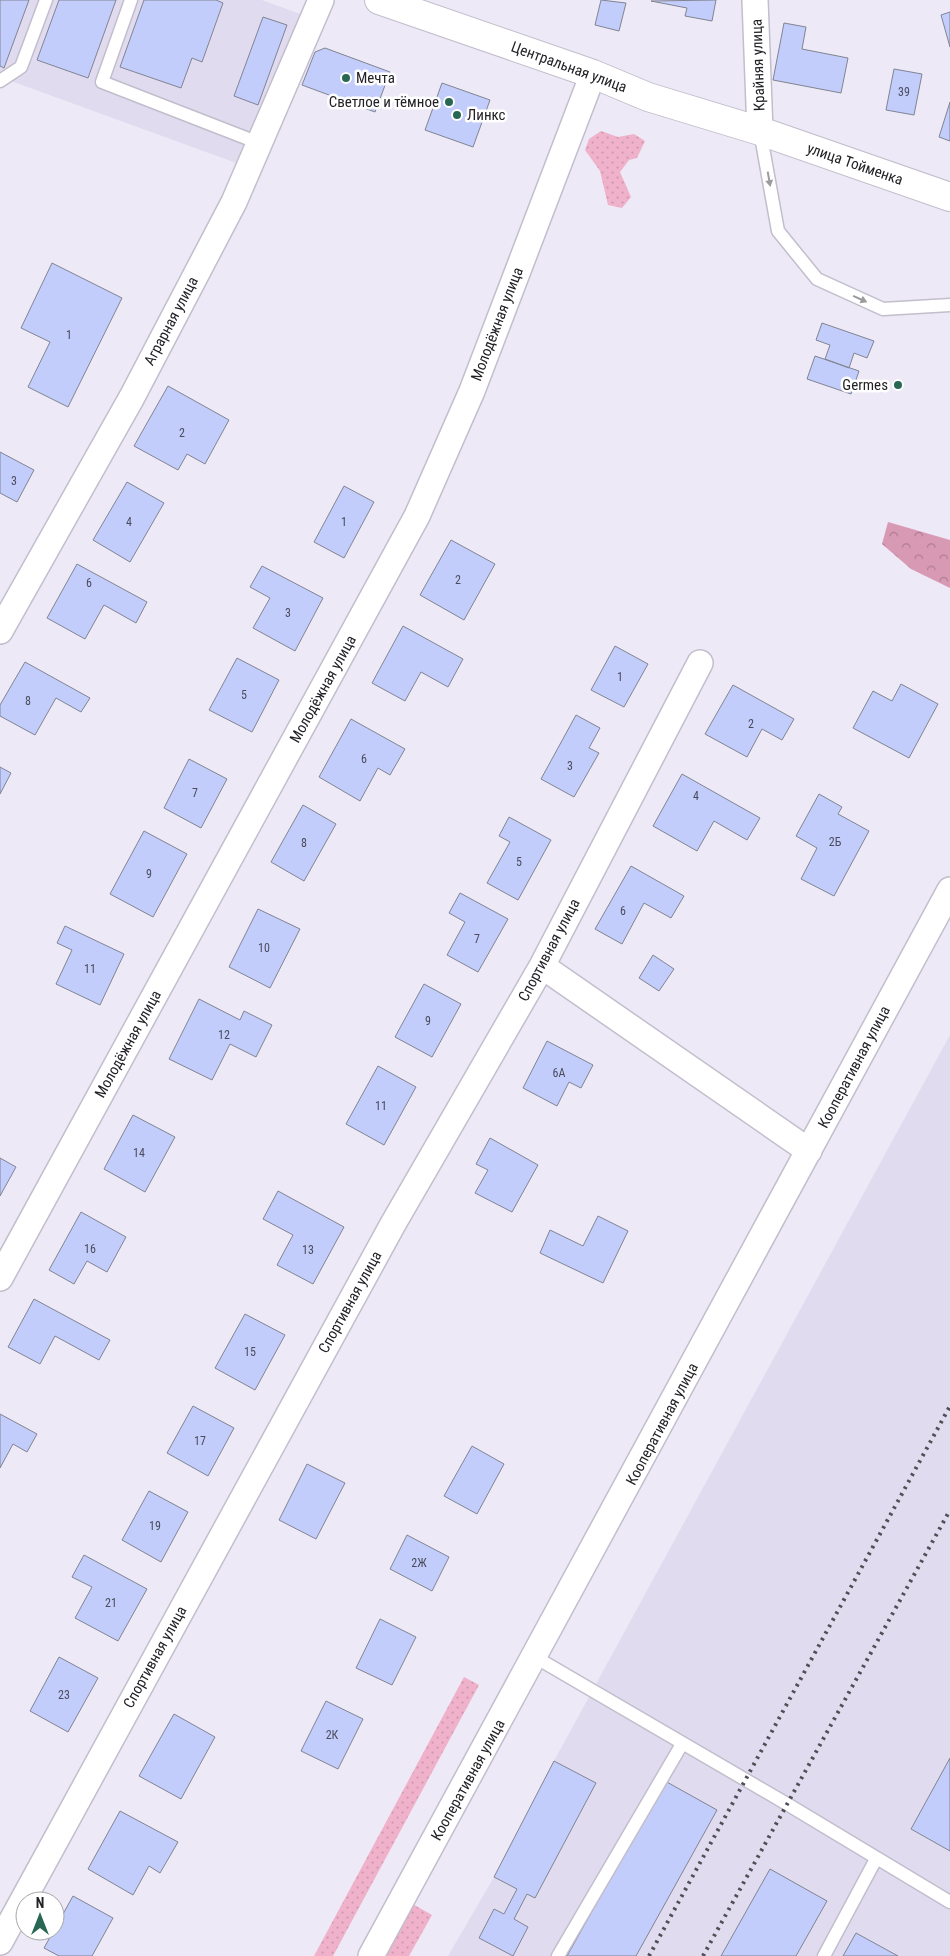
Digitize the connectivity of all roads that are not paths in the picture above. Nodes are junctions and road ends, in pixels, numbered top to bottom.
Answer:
1 (46, 0) edge
2 (132, 0) edge
3 (321, 0) edge
4 (379, 0) edge
5 (755, 0) edge
6 (408, 5) edge
7 (593, 74) junction
8 (0, 81) edge
9 (760, 131) junction
10 (259, 143) junction
11 (950, 198) edge
12 (950, 305) edge
13 (0, 631) edge
14 (700, 663) dead end
15 (950, 890) edge
16 (542, 966) junction
17 (809, 1151) junction
18 (0, 1278) edge
19 (536, 1657) junction
20 (682, 1744) junction
21 (876, 1858) junction
22 (950, 1902) edge
23 (0, 1942) edge
24 (371, 1956) edge
25 (558, 1956) edge
26 (824, 1956) edge

1 - 8 lane
2 - 10 lane
3 - 10 street, Аграрная улица
4 - 6 street, Центральная улица
5 - 9 street, Крайняя улица
6 - 7 street, Центральная улица
7 - 9 street, Центральная улица
7 - 18 street, Молодёжная улица
9 - 11 street, улица Тойменка
9 -> 12 lane
10 - 13 street, Аграрная улица
14 - 16 street, Спортивная улица
15 - 17 street, Кооперативная улица
16 - 17 street
16 - 23 street, Спортивная улица
17 - 19 street, Кооперативная улица
19 - 20 lane
19 - 24 street, Кооперативная улица
20 - 21 lane
20 - 25 lane
21 - 22 lane
21 - 26 lane

